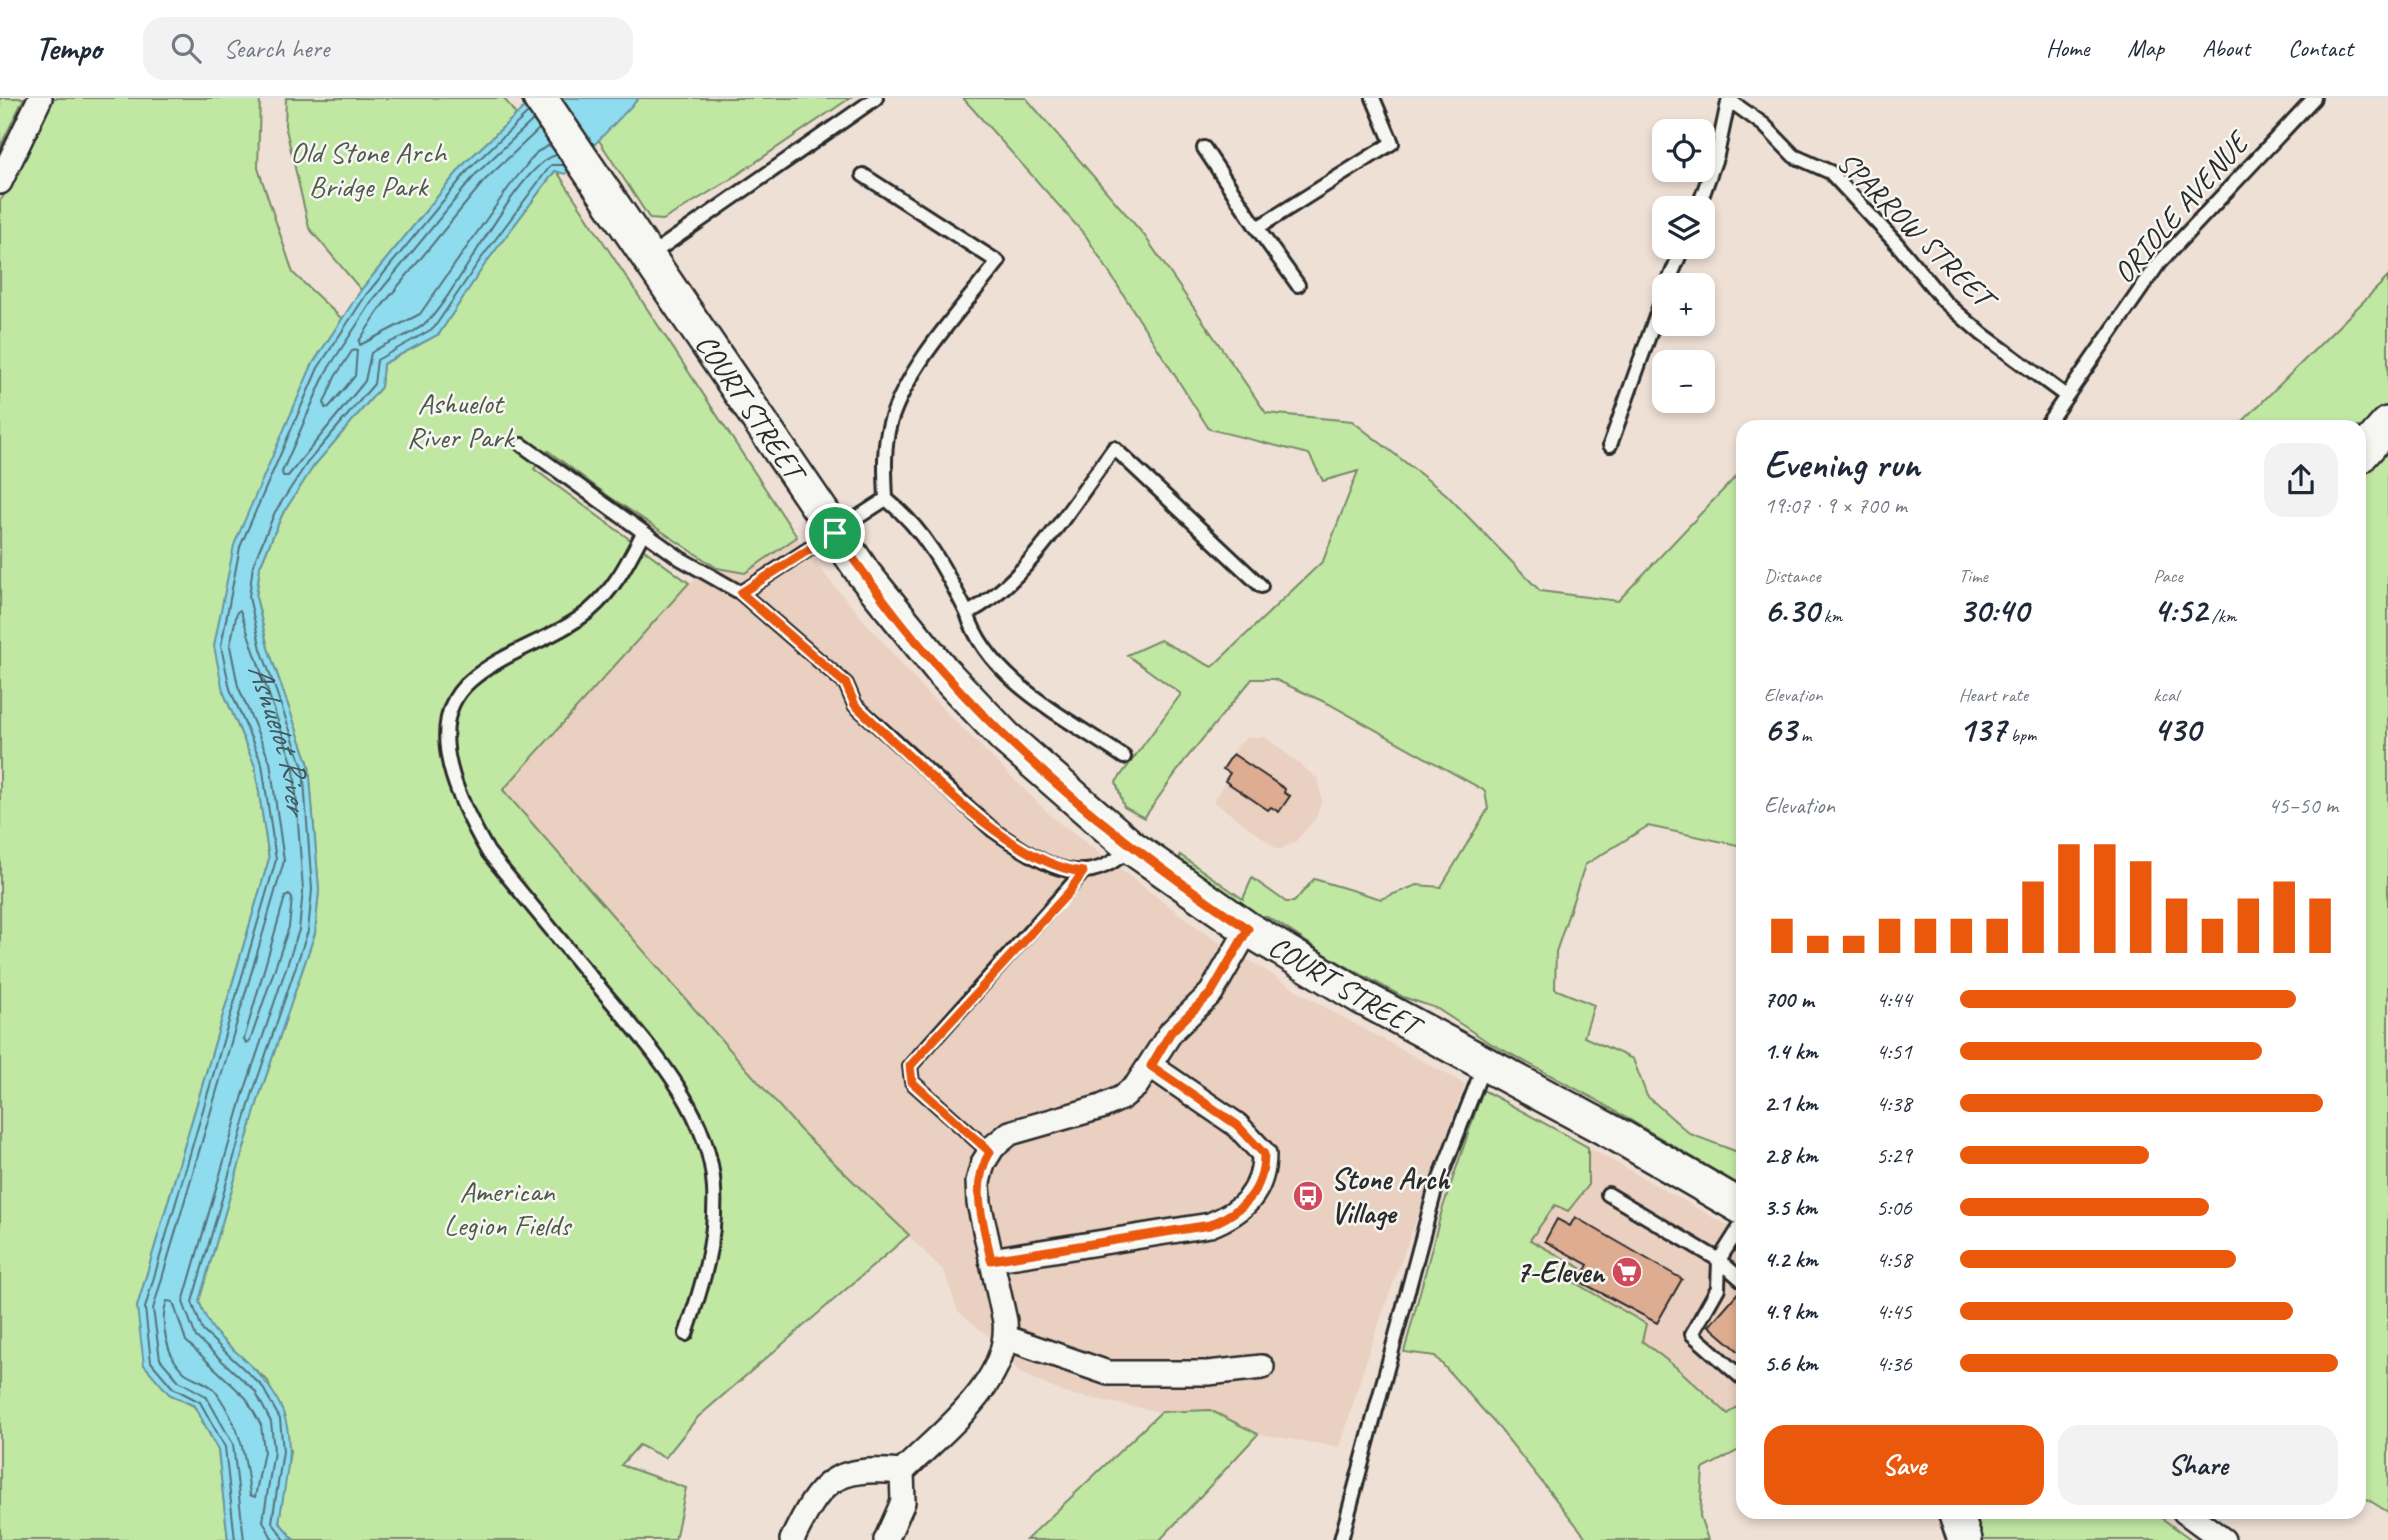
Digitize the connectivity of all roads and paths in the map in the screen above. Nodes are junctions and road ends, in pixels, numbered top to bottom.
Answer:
1 (40, 98) edge
2 (540, 98) edge
3 (876, 98) edge
4 (1373, 98) edge
5 (2314, 98) edge
6 (1729, 99) edge
7 (1204, 148) dead end
8 (863, 175) dead end
9 (0, 182) edge
10 (1702, 196) edge
11 (1257, 228) junction
12 (648, 257) junction
13 (1298, 285) dead end
14 (1652, 328) edge
15 (2066, 396) junction
16 (2050, 420) edge
17 (2388, 424) edge
18 (522, 445) dead end
19 (1610, 445) dead end
20 (2366, 449) edge
21 (886, 499) junction
22 (643, 533) junction
23 (835, 533) junction
24 (1261, 586) dead end
25 (741, 593) junction
26 (967, 613) junction
27 (1124, 757) dead end
28 (1131, 847) junction
29 (1083, 872) junction
30 (1248, 929) junction
31 (1484, 1062) junction
32 (1151, 1066) junction
33 (990, 1152) junction
34 (1608, 1194) dead end
35 (1736, 1204) edge
36 (1736, 1233) edge
37 (991, 1260) junction
38 (1719, 1260) junction
39 (1736, 1275) edge
40 (686, 1334) dead end
41 (1007, 1338) junction
42 (1262, 1367) dead end
43 (1736, 1373) edge
44 (902, 1472) junction
45 (1958, 1519) edge
46 (2194, 1519) edge
47 (792, 1540) edge
48 (886, 1540) edge
49 (1341, 1540) edge
50 (1965, 1540) edge
51 (2223, 1540) edge

1 - 9 street
2 - 12 main road, COURT STREET
3 - 12 lane
4 - 11 lane
5 - 15 lane, ORIOLE AVENUE
6 - 10 lane
6 - 15 lane, SPARROW STREET
7 - 11 lane
8 - 21 lane
11 - 13 lane
12 - 23 main road, COURT STREET
14 - 19 lane
15 - 16 lane, ORIOLE AVENUE
17 - 20 main road
18 - 22 lane
21 - 23 lane
21 - 26 lane
22 - 25 lane
22 - 40 lane
23 - 25 lane
23 - 28 main road, COURT STREET
24 - 26 lane
25 - 29 lane
26 - 27 lane
28 - 29 lane
28 - 30 main road, COURT STREET
29 - 33 lane
30 - 31 main road, COURT STREET
30 - 32 street
31 - 35 main road, COURT STREET
31 - 49 lane
32 - 33 street
32 - 37 street
33 - 37 street
34 - 38 lane
36 - 38 lane
37 - 41 street
38 - 39 lane
38 - 43 lane
41 - 42 street
41 - 44 street
44 - 47 street
44 - 48 street
45 - 50 main road
46 - 51 street

